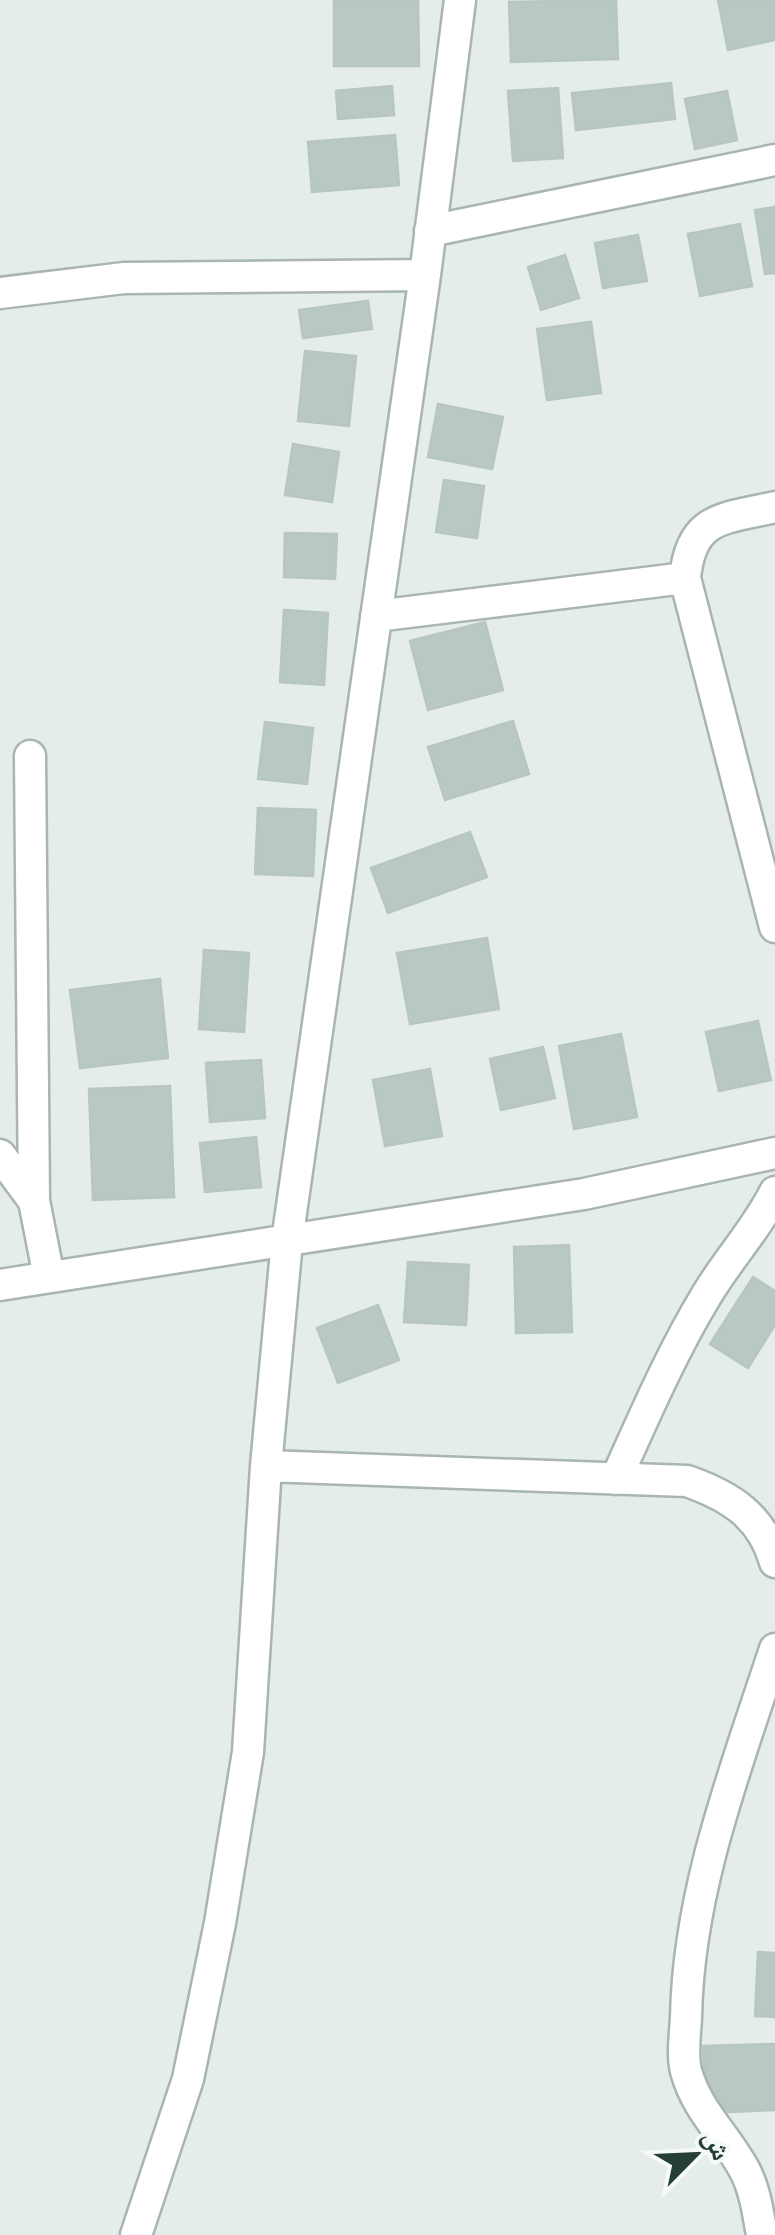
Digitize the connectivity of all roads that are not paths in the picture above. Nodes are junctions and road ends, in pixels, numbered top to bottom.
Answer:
1 (460, 0) edge
2 (775, 160) edge
3 (430, 231) junction
4 (424, 274) junction
5 (0, 293) edge
6 (775, 508) edge
7 (685, 578) junction
8 (376, 616) junction
9 (30, 756) dead end
10 (775, 927) edge
11 (775, 1153) edge
12 (0, 1155) edge
13 (775, 1192) edge
14 (34, 1201) junction
15 (288, 1241) junction
16 (49, 1277) junction
17 (0, 1285) edge
18 (266, 1466) junction
19 (616, 1479) junction
20 (775, 1562) edge
21 (775, 1649) edge
22 (136, 2235) edge
23 (762, 2235) edge

1 - 3 street
2 - 3 street
3 - 4 street
4 - 5 street
4 - 8 street
6 - 7 street
7 - 8 street
7 - 10 street
8 - 15 street
9 - 14 street
11 - 15 street
12 - 14 street
13 - 19 street
14 - 16 street
15 - 16 street
15 - 18 street
16 - 17 street
18 - 19 street
18 - 22 street
19 - 20 street
21 - 23 street

